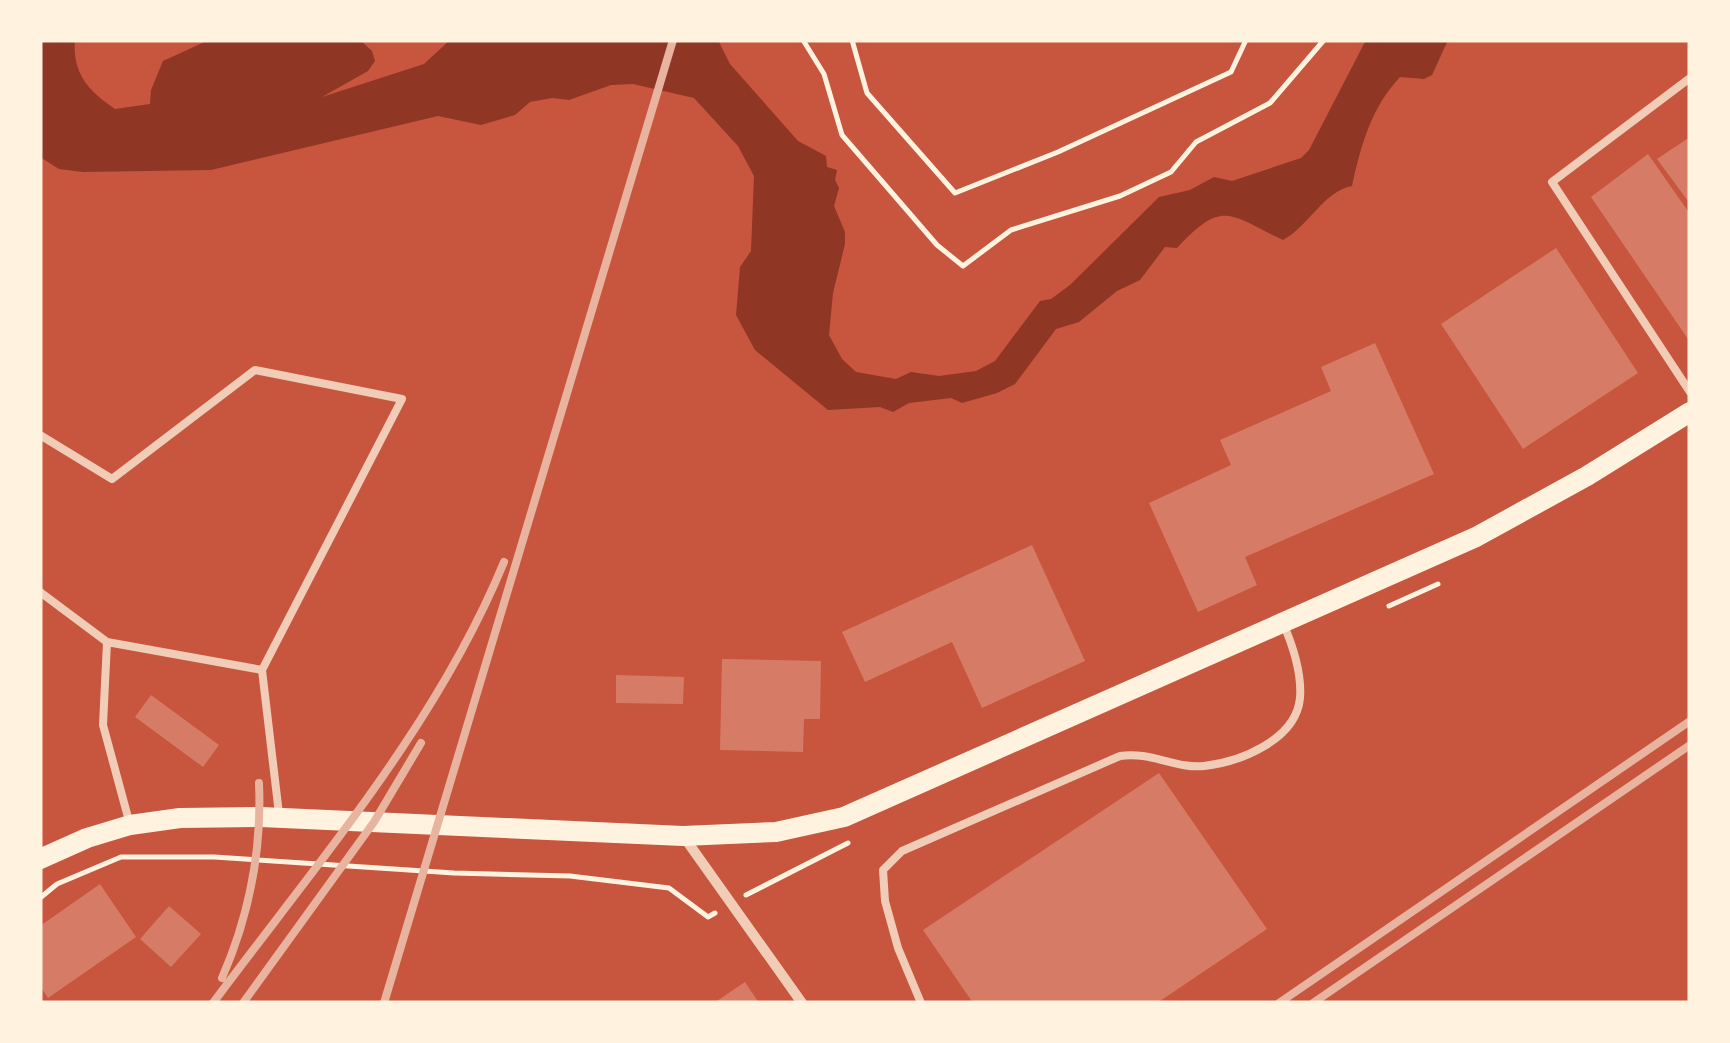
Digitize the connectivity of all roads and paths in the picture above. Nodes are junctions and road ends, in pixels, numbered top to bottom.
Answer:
1 (804, 40) edge
2 (852, 40) edge
3 (1246, 40) edge
4 (1324, 40) edge
5 (1690, 78) edge
6 (1690, 392) edge
7 (1690, 412) edge
8 (40, 434) edge
9 (40, 592) edge
10 (1283, 623) junction
11 (107, 642) junction
12 (262, 670) junction
13 (280, 818) junction
14 (130, 825) junction
15 (683, 836) junction
16 (40, 859) edge
17 (40, 898) edge
18 (708, 917) dead end
19 (802, 1003) edge
20 (922, 1003) edge

1 - 4 path
2 - 3 path
5 - 6 lane
7 - 10 main road
8 - 12 lane
9 - 11 lane
10 - 15 main road
10 - 20 lane
11 - 12 lane
11 - 14 lane
12 - 13 lane
13 - 14 main road
13 - 15 main road
14 - 16 main road
15 - 19 street
17 - 18 path

